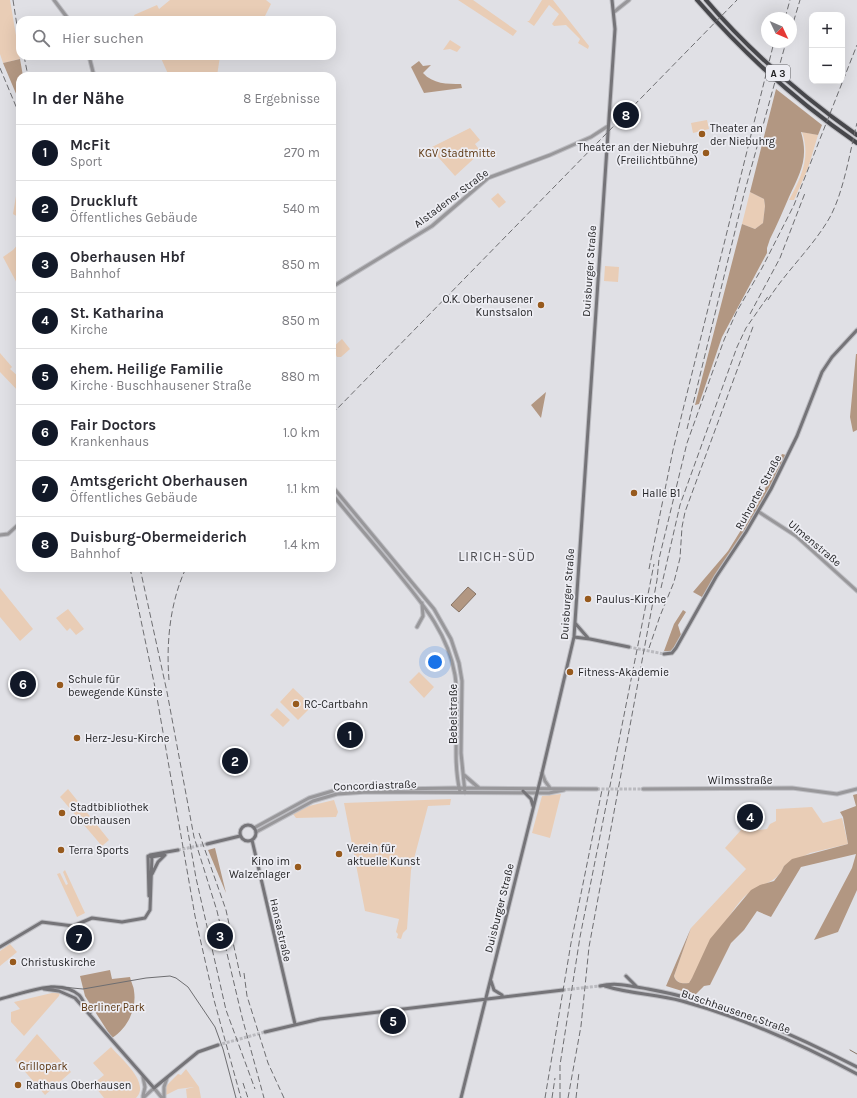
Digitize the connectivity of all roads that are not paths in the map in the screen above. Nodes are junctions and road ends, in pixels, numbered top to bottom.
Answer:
1 (54, 0) edge
2 (612, 0) edge
3 (629, 0) edge
4 (697, 0) edge
5 (706, 0) edge
6 (614, 12) junction
7 (66, 16) edge
8 (90, 60) edge
9 (93, 72) edge
10 (608, 126) junction
11 (857, 135) edge
12 (857, 143) edge
13 (336, 284) edge
14 (857, 330) edge
15 (336, 491) edge
16 (336, 499) edge
17 (759, 512) junction
18 (16, 527) edge
19 (0, 535) edge
20 (381, 544) junction
21 (377, 547) junction
22 (857, 591) edge
23 (422, 603) junction
24 (575, 623) junction
25 (418, 627) dead end
26 (574, 637) junction
27 (590, 639) junction
28 (629, 647) tunnel mouth
29 (664, 654) dead end
30 (456, 727) junction
31 (461, 732) junction
32 (463, 773) junction
33 (542, 773) junction
34 (459, 788) junction
35 (465, 788) junction
36 (479, 788) junction
37 (550, 788) junction
38 (568, 789) junction
39 (597, 789) tunnel mouth
40 (643, 789) tunnel mouth
41 (857, 789) edge
42 (537, 790) junction
43 (523, 791) junction
44 (460, 792) junction
45 (465, 793) junction
46 (533, 807) junction
47 (255, 830) junction
48 (240, 836) junction
49 (252, 840) junction
50 (207, 844) tunnel mouth
51 (178, 850) tunnel mouth
52 (172, 852) junction
53 (165, 855) junction
54 (150, 856) junction
55 (151, 876) junction
56 (150, 898) junction
57 (0, 947) edge
58 (626, 976) dead end
59 (491, 979) junction
60 (637, 987) junction
61 (44, 989) junction
62 (563, 990) tunnel mouth
63 (506, 996) junction
64 (0, 999) edge
65 (486, 999) junction
66 (95, 1022) junction
67 (295, 1024) junction
68 (265, 1032) tunnel mouth
69 (218, 1045) tunnel mouth
70 (857, 1067) edge
71 (857, 1074) edge
72 (143, 1077) junction
73 (168, 1078) junction
74 (154, 1088) junction
75 (143, 1098) edge
76 (163, 1098) edge
77 (461, 1098) edge

1 - 7 street
2 - 6 main road, Duisburger Straße
3 - 6 street
4 - 12 highway, A 3
5 - 11 highway, A 3
6 - 10 main road, Duisburger Straße
8 - 9 street
10 - 13 street, Alstadener Straße
10 - 24 main road, Duisburger Straße
14 - 17 main road, Ruhrorter Straße
15 - 20 street, Bebelstraße
16 - 21 street, Bebelstraße
17 - 22 street, Ulmenstraße
17 - 29 main road, Ruhrorter Straße
18 - 19 street
20 - 21 street
20 - 31 street, Bebelstraße
21 - 23 street, Bebelstraße
23 - 25 street
23 - 30 street, Bebelstraße
24 - 26 main road, Duisburger Straße
24 - 27 main road
26 - 27 main road
26 - 33 main road, Duisburger Straße
27 - 28 main road
30 - 31 street
30 - 34 street, Bebelstraße
31 - 32 street, Bebelstraße
32 - 35 street, Bebelstraße
32 - 36 street
33 - 37 street
33 - 42 main road, Duisburger Straße
34 - 35 street, Concordiastraße
34 - 44 street
34 - 47 street, Concordiastraße
35 - 36 street, Concordiastraße
35 - 45 street
36 - 42 street, Concordiastraße
37 - 38 street
37 - 42 street
38 - 39 street
38 - 42 street
40 - 41 street, Wilmsstraße
42 - 43 street, Concordiastraße
42 - 46 main road, Duisburger Straße
43 - 45 street, Concordiastraße
43 - 46 main road
44 - 45 street, Concordiastraße
44 - 47 street, Concordiastraße
46 - 59 main road, Duisburger Straße
47 - 48 main road, Concordiastraße
47 - 49 main road
48 - 49 main road
48 - 50 main road, Concordiastraße
49 - 67 main road, Hansastraße
51 - 52 main road
52 - 53 main road
52 - 54 main road
53 - 54 main road
53 - 55 main road
54 - 55 main road
54 - 56 main road
55 - 56 main road
56 - 57 main road
58 - 60 main road
59 - 63 main road
59 - 65 main road, Duisburger Straße
60 - 70 main road, Buschhausener Straße
60 - 71 main road, Buschhausener Straße
61 - 64 main road
61 - 66 main road
61 - 66 main road
62 - 63 main road
63 - 65 main road
65 - 67 main road
65 - 77 main road, Duisburger Straße
66 - 72 main road
67 - 68 main road
69 - 73 main road
72 - 74 main road
72 - 75 street
73 - 74 main road
73 - 76 street
74 - 75 street
74 - 76 street

